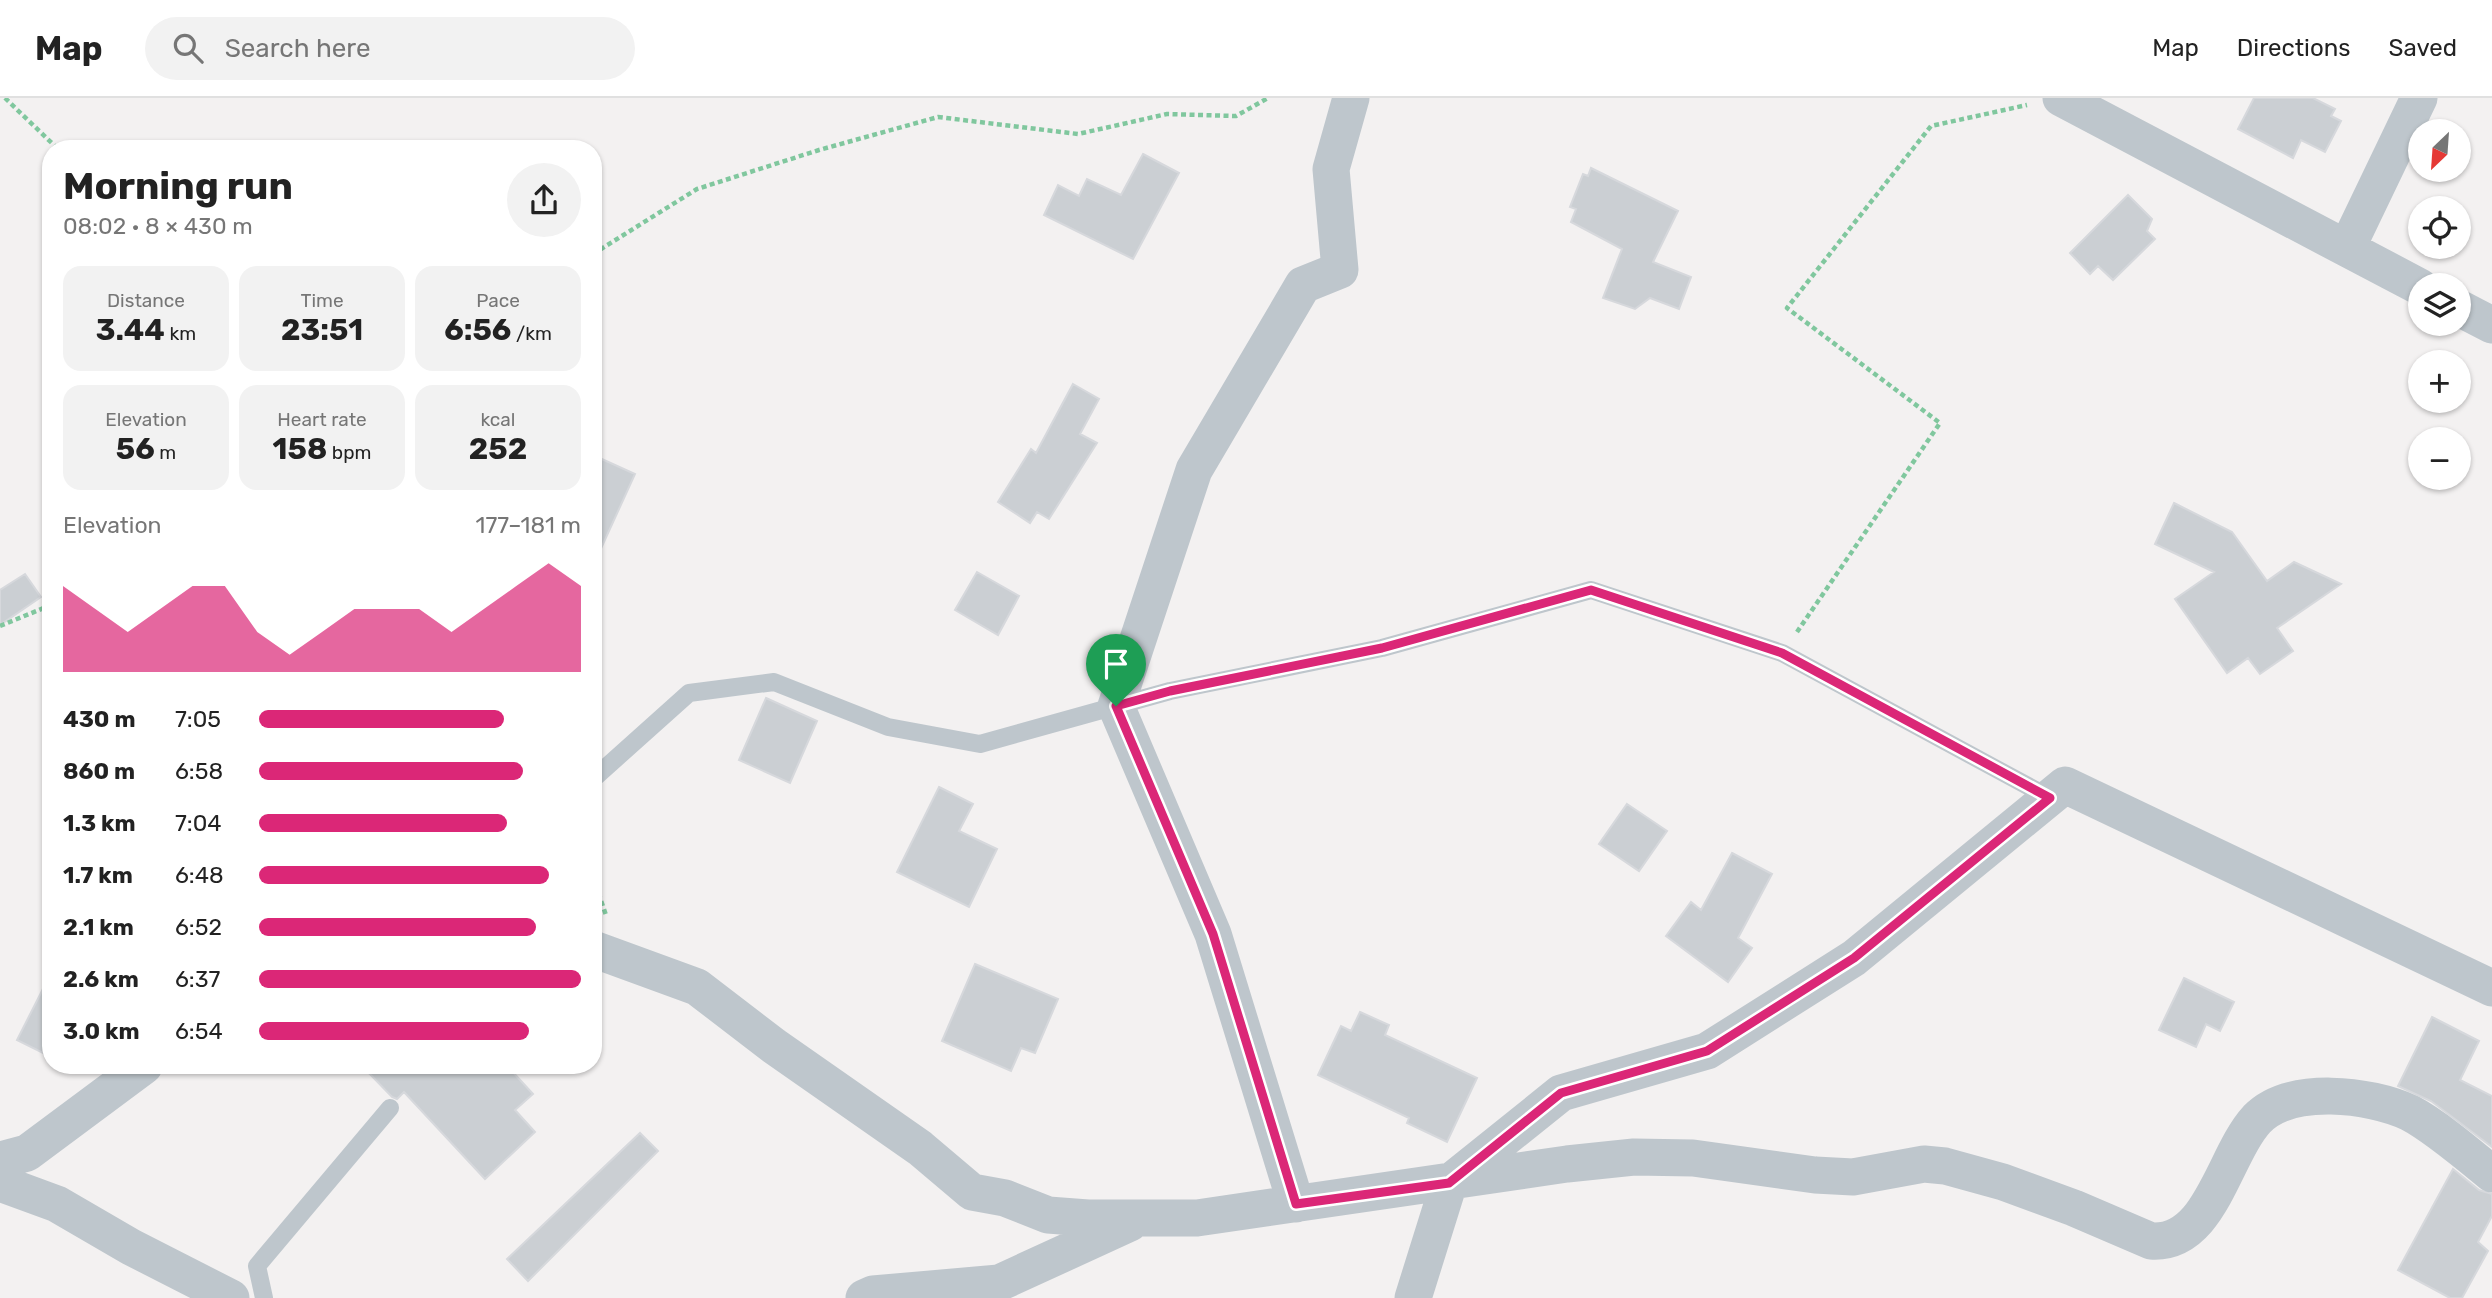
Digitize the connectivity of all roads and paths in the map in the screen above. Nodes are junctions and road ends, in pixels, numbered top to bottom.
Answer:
1 (5, 98) edge
2 (1268, 98) edge
3 (1351, 98) edge
4 (2062, 98) edge
5 (2419, 98) edge
6 (49, 140) edge
7 (602, 248) edge
8 (2347, 248) junction
9 (2408, 281) edge
10 (2471, 314) edge
11 (2492, 325) edge
12 (42, 609) edge
13 (0, 626) edge
14 (1782, 653) junction
15 (1116, 706) junction
16 (602, 771) edge
17 (2050, 798) junction
18 (602, 952) edge
19 (2492, 988) edge
20 (133, 1074) edge
21 (390, 1108) dead end
22 (0, 1160) edge
23 (2492, 1174) edge
24 (0, 1183) edge
25 (1449, 1183) junction
26 (1296, 1204) junction
27 (1140, 1219) junction
28 (231, 1298) edge
29 (264, 1298) edge
30 (864, 1298) edge
31 (1413, 1298) edge

1 - 6 path
2 - 7 path
3 - 15 street
4 - 8 street
4 - 14 path
5 - 8 street
8 - 9 street
10 - 11 street
12 - 13 path
14 - 15 lane
14 - 17 lane
15 - 16 lane
15 - 26 street
17 - 19 street
17 - 25 street
18 - 27 street
20 - 22 street
21 - 29 lane
23 - 25 street
24 - 28 street
25 - 26 street
25 - 31 street
26 - 27 street
27 - 30 street

